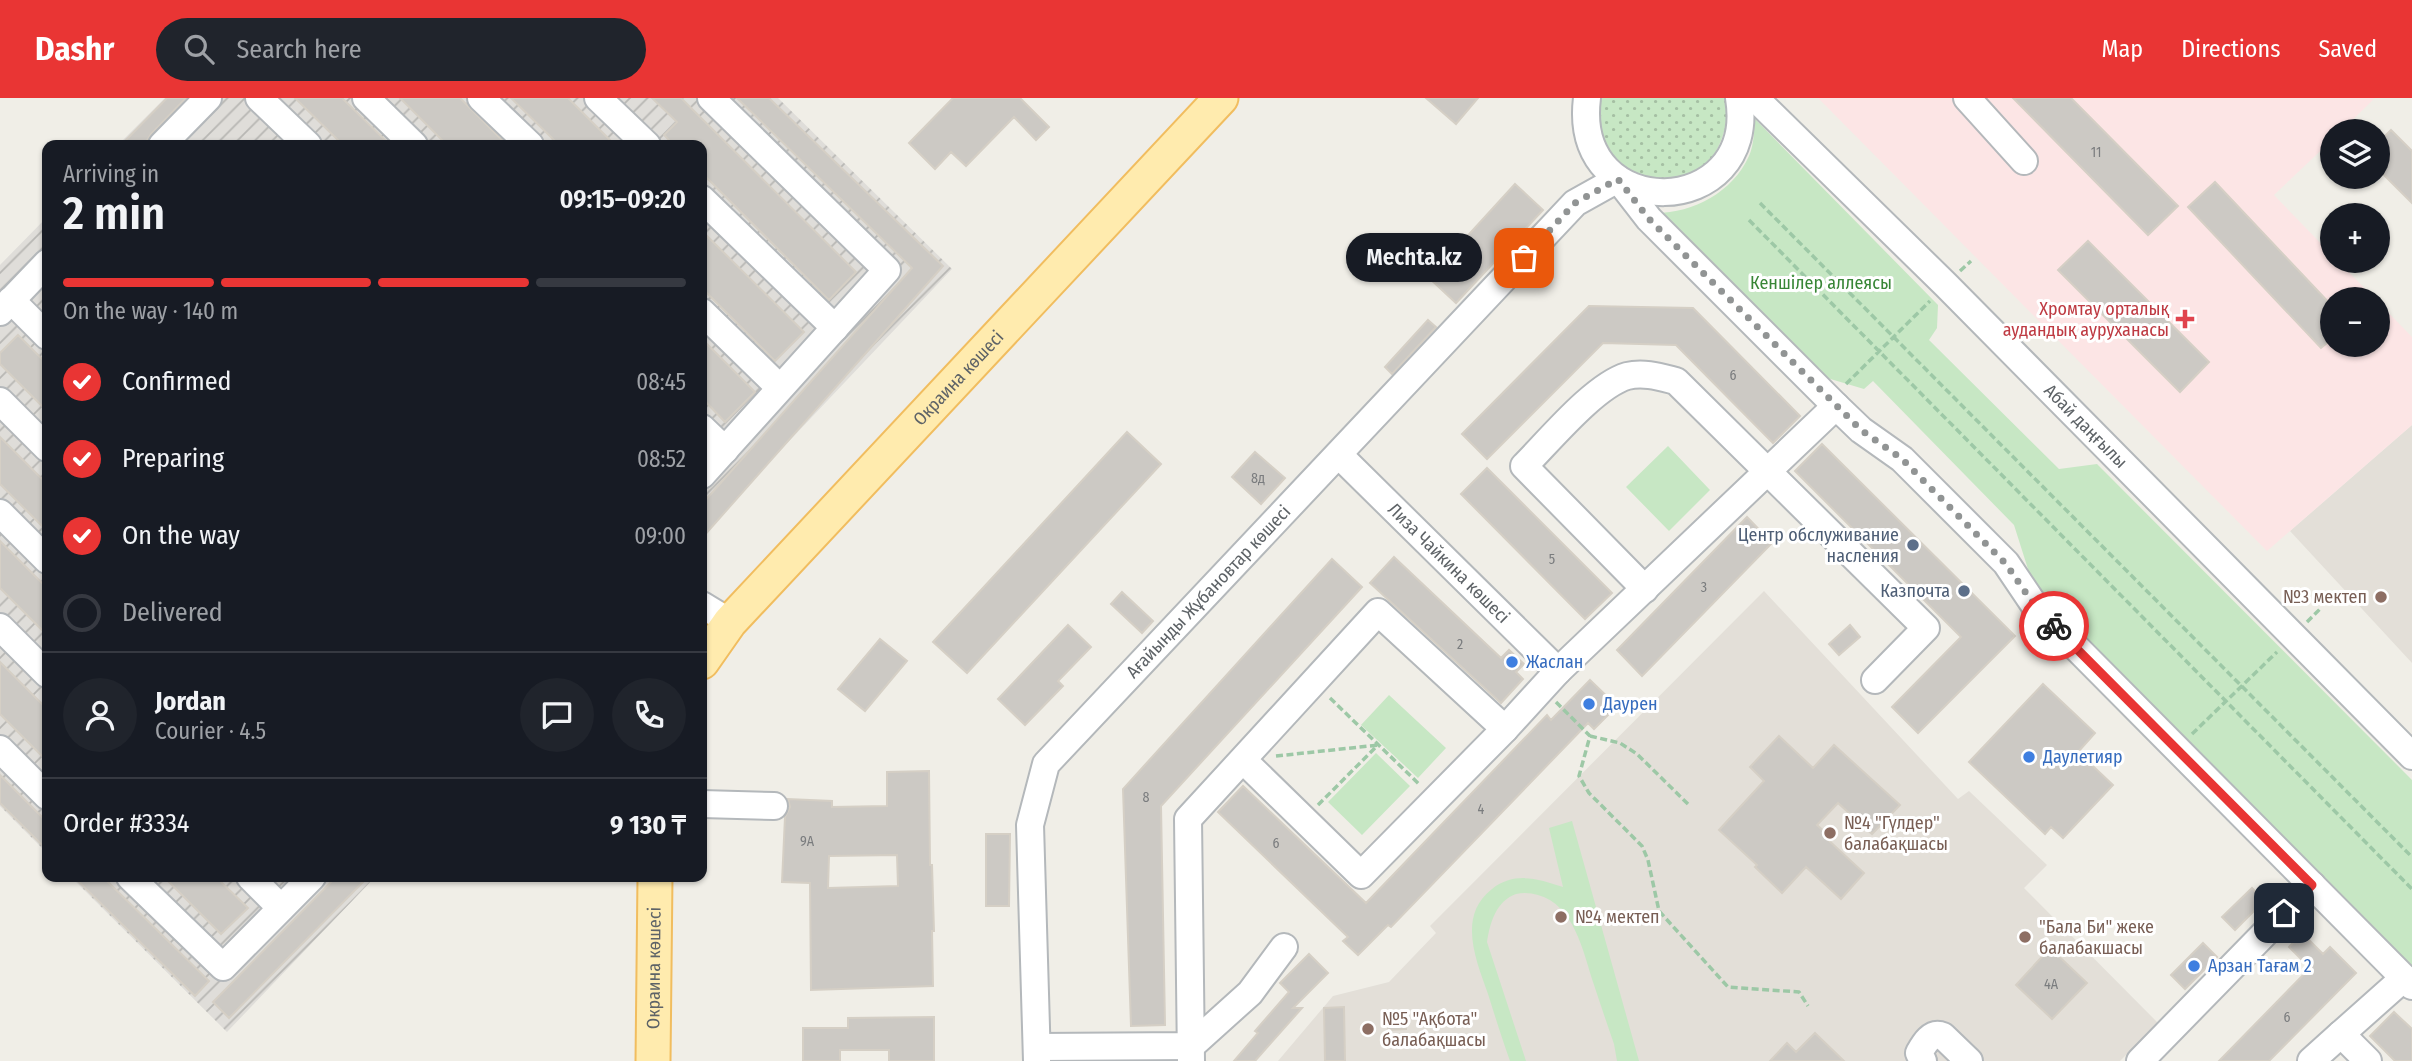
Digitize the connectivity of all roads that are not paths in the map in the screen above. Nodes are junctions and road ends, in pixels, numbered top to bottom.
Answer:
1 (208, 98) edge
2 (259, 98) edge
3 (366, 98) edge
4 (481, 98) edge
5 (598, 98) edge
6 (711, 98) edge
7 (1221, 98) edge
8 (1587, 98) edge
9 (1739, 98) edge
10 (1755, 98) edge
11 (1967, 98) edge
12 (176, 140) edge
13 (303, 140) edge
14 (409, 140) edge
15 (525, 140) edge
16 (642, 140) edge
17 (1593, 150) junction
18 (2024, 161) dead end
19 (1618, 179) junction
20 (707, 203) edge
21 (1575, 203) junction
22 (42, 268) edge
23 (6, 306) edge
24 (707, 317) edge
25 (835, 328) junction
26 (42, 332) edge
27 (780, 388) junction
28 (0, 401) edge
29 (1833, 402) junction
30 (707, 433) edge
31 (42, 444) edge
32 (724, 450) junction
33 (1339, 455) junction
34 (707, 469) edge
35 (1767, 471) junction
36 (0, 513) edge
37 (42, 555) edge
38 (1645, 589) junction
39 (707, 608) edge
40 (730, 622) junction
41 (0, 627) edge
42 (707, 655) edge
43 (42, 669) edge
44 (1550, 680) junction
45 (1875, 680) dead end
46 (1505, 729) junction
47 (0, 749) edge
48 (2412, 756) edge
49 (1243, 760) junction
50 (42, 791) edge
51 (707, 804) edge
52 (774, 806) dead end
53 (135, 882) edge
54 (255, 882) edge
55 (307, 882) edge
56 (655, 882) edge
57 (2312, 885) junction
58 (281, 908) junction
59 (1284, 947) dead end
60 (2408, 982) edge
61 (2341, 1034) junction
62 (1191, 1053) edge
63 (1037, 1054) edge
64 (653, 1061) edge
65 (1923, 1061) edge
66 (1969, 1061) edge
67 (2140, 1061) edge
68 (2311, 1061) edge
69 (2368, 1061) edge

1 - 12 street
2 - 13 street
3 - 14 street
4 - 15 street
5 - 16 street
6 - 25 street
7 - 40 main road, Окраина көшесі
8 - 17 street
9 - 19 street
10 - 48 street, Абай даңғылы
11 - 18 street
17 - 19 street
17 - 21 street
19 - 21 street
19 - 29 street
20 - 25 street
21 - 33 street, Ағайынды Жұбановтар көшесі
22 - 23 street
23 - 26 street
24 - 27 street
25 - 27 street
27 - 32 street
28 - 31 street
29 - 35 street
29 - 57 street
30 - 32 street
32 - 34 street
33 - 44 street, Лиза Чайкина көшесі
33 - 63 street, Ағайынды Жұбановтар көшесі
35 - 38 street
35 - 38 street
35 - 45 street
36 - 37 street
38 - 44 street
39 - 40 street
40 - 42 main road, Окраина көшесі
41 - 43 street
44 - 46 street
46 - 49 street
46 - 49 street
47 - 50 street
49 - 62 street
51 - 52 street
53 - 58 street
54 - 58 street
55 - 58 street
56 - 64 main road, Окраина көшесі
57 - 60 street
57 - 67 street
59 - 62 street
60 - 61 street
61 - 68 street
61 - 69 street
62 - 63 street
65 - 66 street

